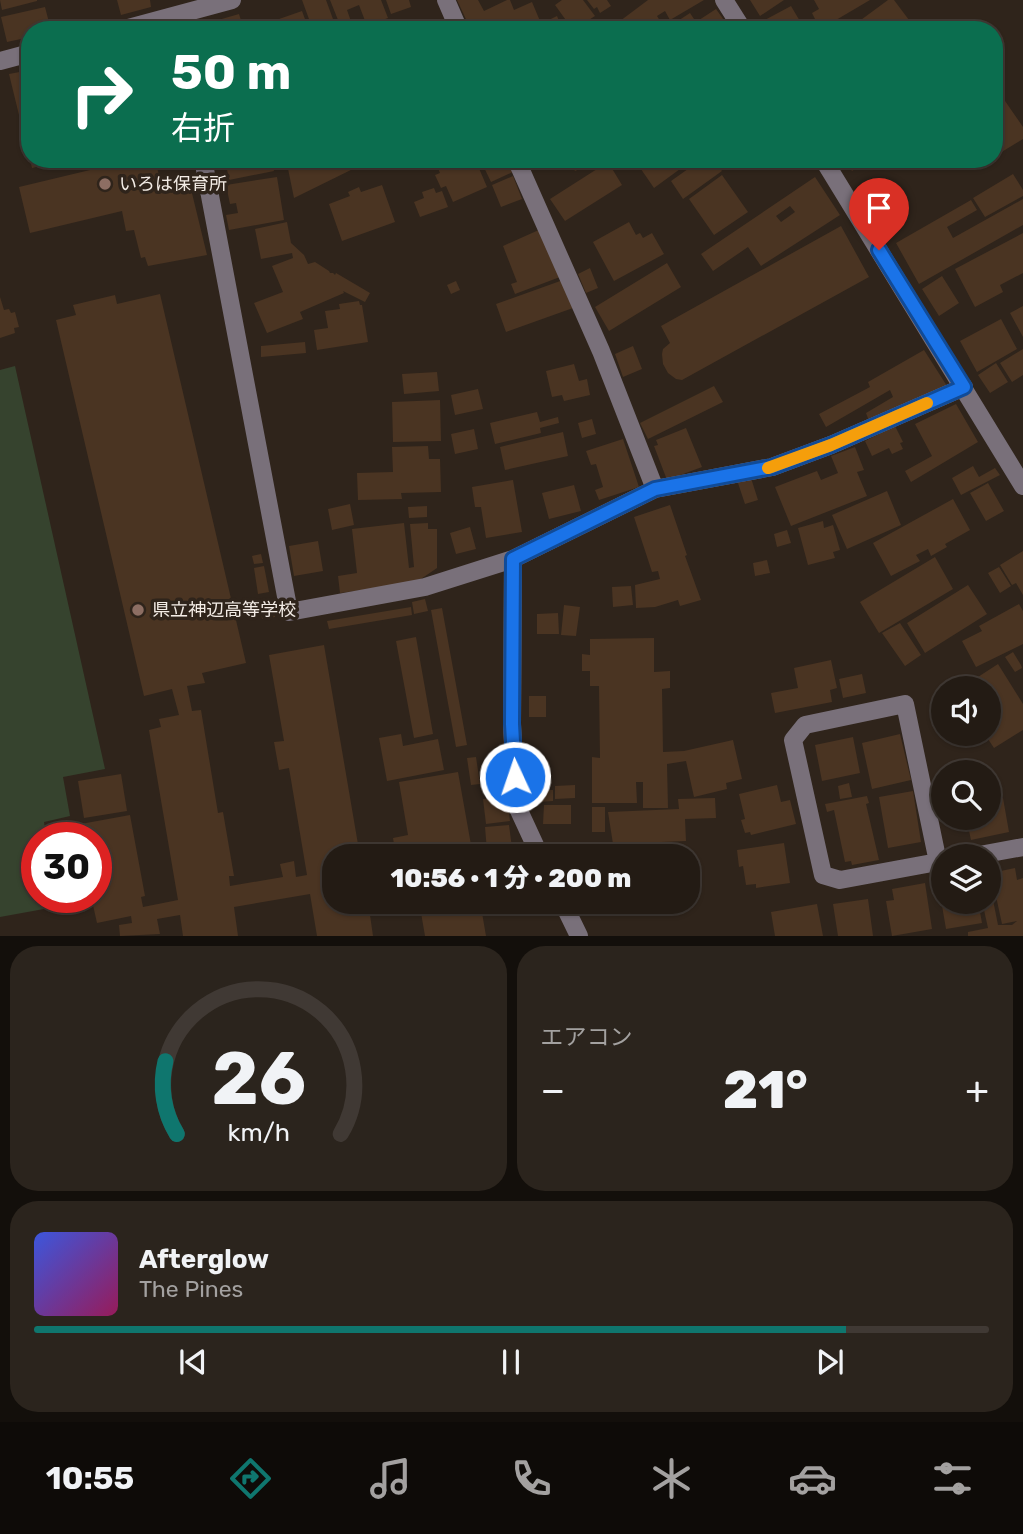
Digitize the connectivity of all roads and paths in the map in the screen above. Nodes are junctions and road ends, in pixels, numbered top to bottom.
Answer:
1 (232, 0) edge
2 (446, 0) edge
3 (724, 0) edge
4 (182, 21) edge
5 (455, 21) edge
6 (737, 21) edge
7 (21, 55) edge
8 (0, 61) edge
9 (205, 168) edge
10 (520, 168) edge
11 (829, 168) edge
12 (964, 387) junction
13 (1023, 486) edge
14 (655, 489) junction
15 (513, 559) junction
16 (534, 844) edge
17 (1023, 848) edge
18 (1001, 852) edge
19 (941, 861) edge
20 (568, 914) edge
21 (579, 936) edge

1 - 4 street
2 - 5 street
3 - 6 street
7 - 8 street
9 - 15 street
10 - 14 street
11 - 12 street
12 - 13 street
12 - 14 street
14 - 15 street
15 - 16 street
17 - 18 street
19 - 19 street
20 - 21 street

